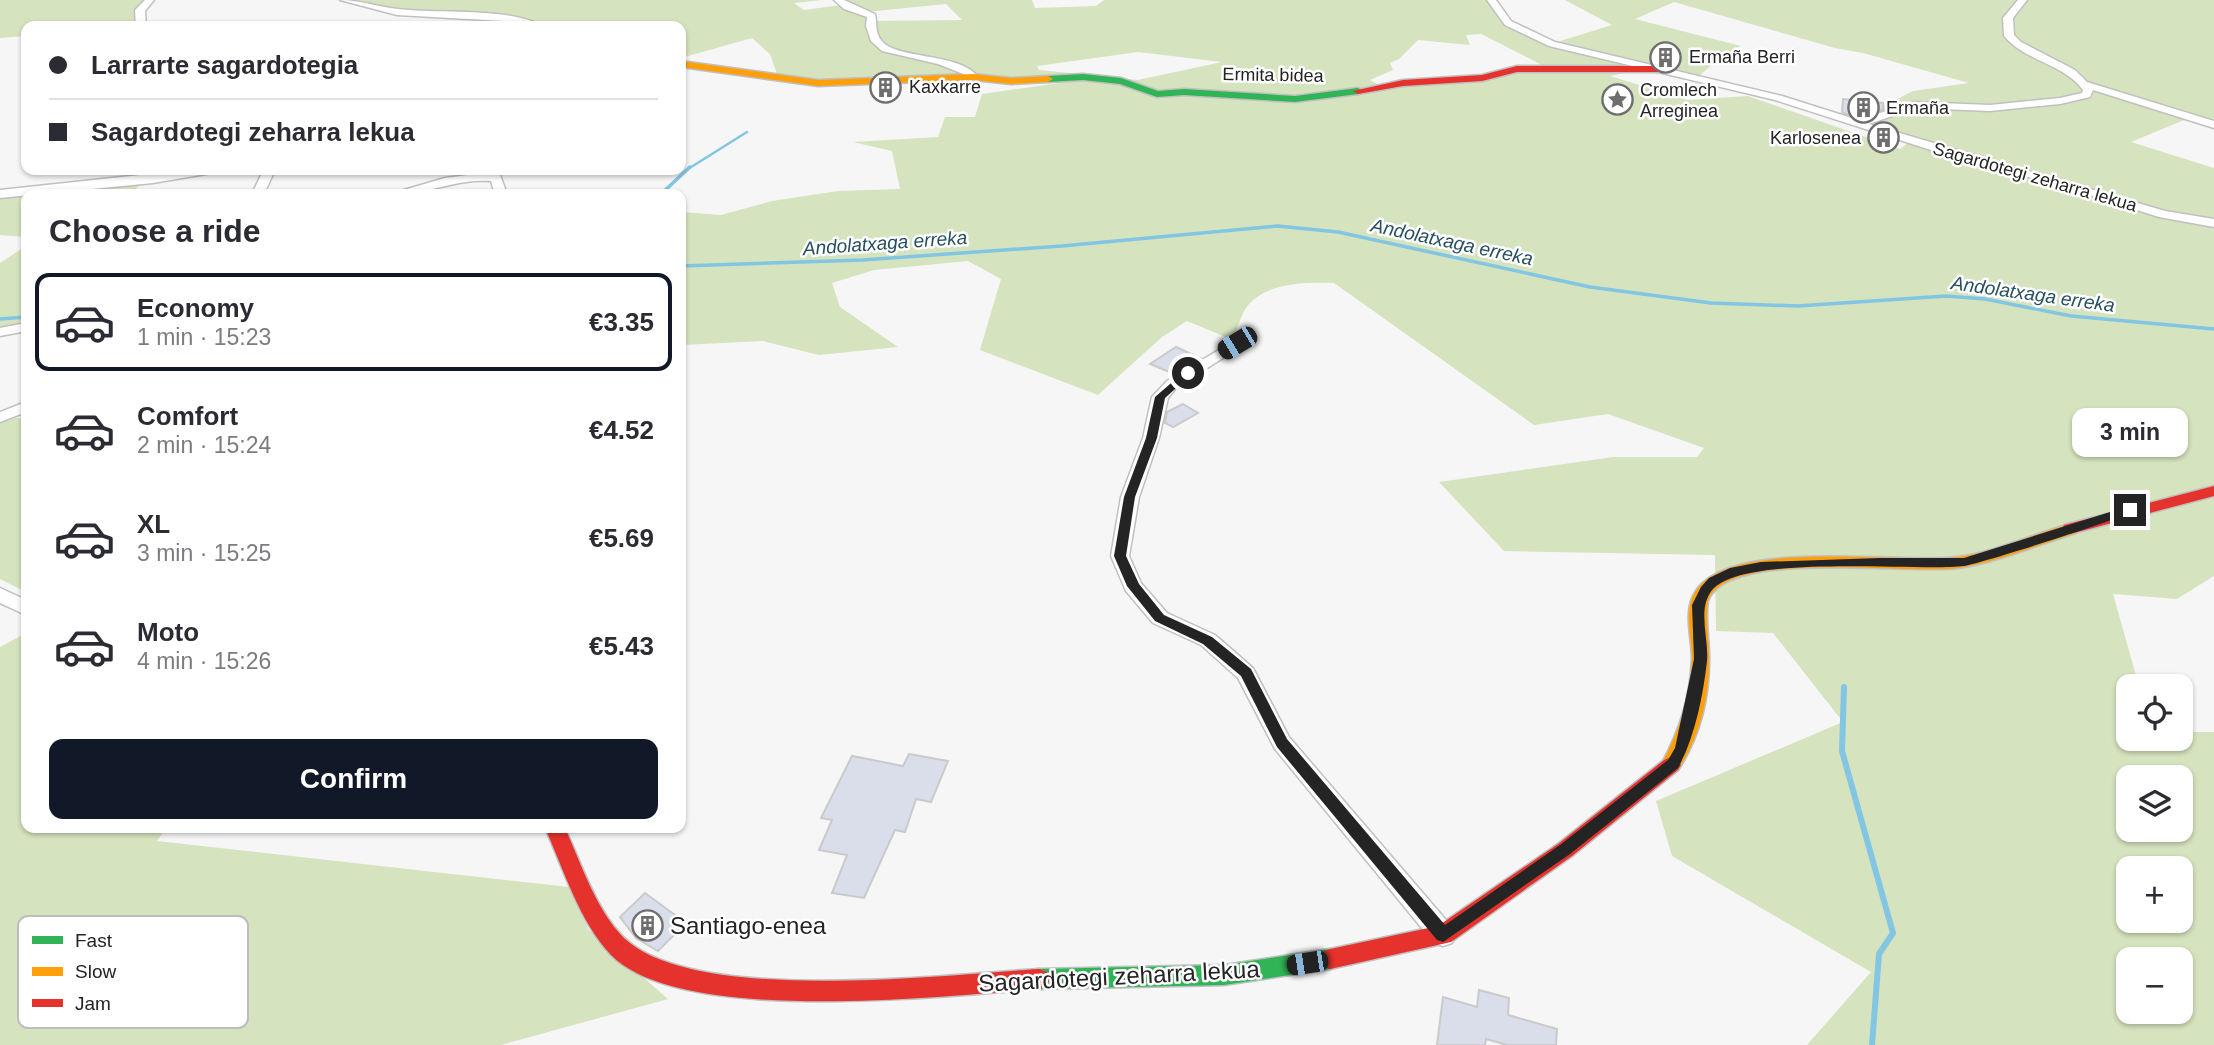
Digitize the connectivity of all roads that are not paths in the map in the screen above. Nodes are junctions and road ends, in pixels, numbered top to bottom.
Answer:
1 (150, 0) edge
2 (344, 0) edge
3 (838, 0) edge
4 (1491, 0) edge
5 (2023, 0) edge
6 (140, 21) edge
7 (516, 21) edge
8 (686, 65) edge
9 (1652, 68) junction
10 (973, 77) junction
11 (1700, 79) joint
12 (2084, 84) junction
13 (2080, 98) junction
14 (2127, 99) junction
15 (1857, 124) junction
16 (2214, 125) edge
17 (178, 175) edge
18 (172, 176) joint
19 (48, 189) edge
20 (419, 189) edge
21 (499, 189) edge
22 (21, 192) edge
23 (0, 194) edge
24 (2214, 223) edge
25 (21, 328) edge
26 (0, 332) edge
27 (1237, 343) dead end
28 (21, 410) edge
29 (0, 417) edge
30 (2214, 491) edge
31 (0, 595) edge
32 (21, 606) edge
33 (557, 833) edge
34 (1443, 935) junction

1 - 6 street
2 - 7 street
3 - 10 street
4 - 9 street
5 - 12 street
8 - 10 street, Ermita bidea
9 - 10 street, Ermita bidea
9 - 11 street, Ermita bidea
11 - 15 street, Sagardotegi zeharra lekua
12 - 13 street
12 - 14 street
13 - 14 street
13 - 15 street
14 - 16 street
15 - 24 street, Sagardotegi zeharra lekua
17 - 18 street
18 - 19 street
20 - 21 street
22 - 23 street
25 - 26 street
27 - 34 street
28 - 29 street
30 - 34 street, Sagardotegi zeharra lekua
31 - 32 street
33 - 34 street, Sagardotegi zeharra lekua

